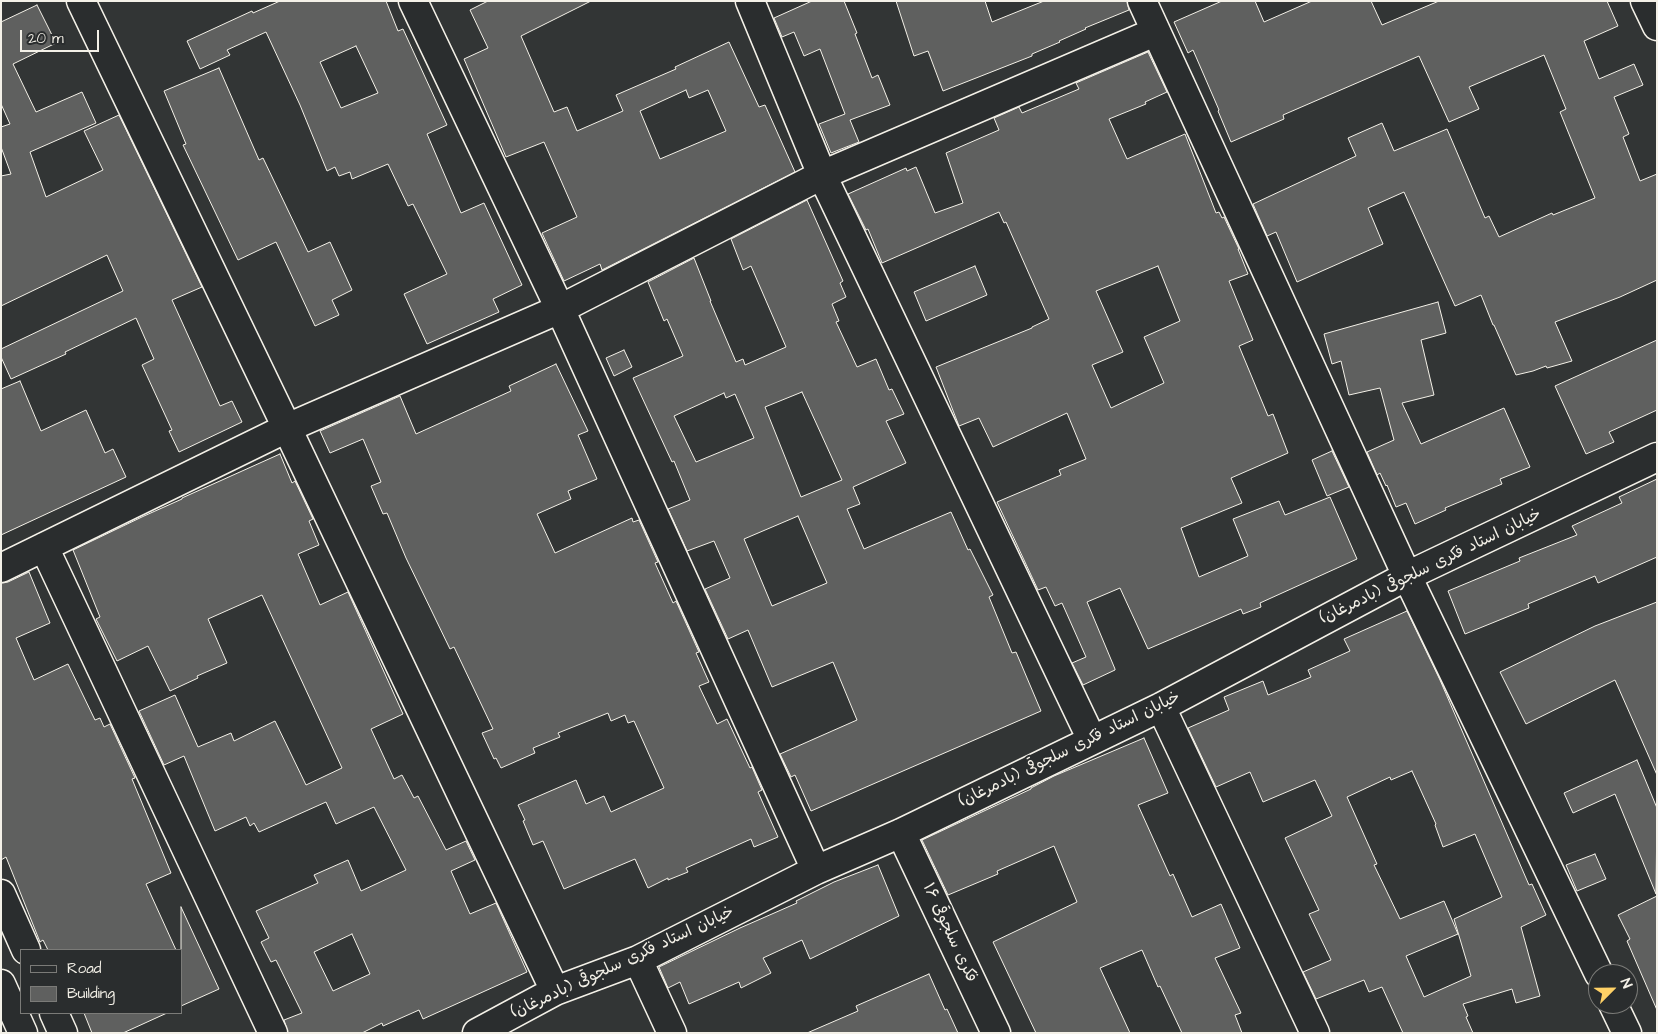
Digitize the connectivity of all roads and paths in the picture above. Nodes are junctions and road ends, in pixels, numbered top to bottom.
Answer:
1 (81, 1) edge
2 (413, 1) edge
3 (750, 1) edge
4 (1142, 1) edge
5 (1645, 1) edge
6 (1657, 26) edge
7 (1155, 32) junction
8 (822, 174) junction
9 (560, 309) junction
10 (287, 428) junction
11 (1657, 457) edge
12 (44, 547) junction
13 (1, 568) edge
14 (1408, 576) junction
15 (1161, 707) junction
16 (1092, 740) junction
17 (901, 833) junction
18 (816, 870) junction
19 (1, 894) edge
20 (26, 949) edge
21 (638, 960) junction
22 (1594, 964) edge
23 (1, 984) edge
24 (555, 991) junction
25 (54, 1014) edge
26 (1618, 1014) edge
27 (23, 1033) edge
28 (63, 1033) edge
29 (272, 1033) edge
30 (478, 1033) edge
31 (672, 1033) edge
32 (996, 1033) edge
33 (1315, 1033) edge
34 (1627, 1033) edge

1 - 10 street
2 - 9 street
3 - 8 street
4 - 7 street
5 - 6 street
7 - 8 street
7 - 14 street
8 - 9 street
8 - 16 street
9 - 10 street
9 - 18 street
10 - 12 street
10 - 24 street
11 - 14 street, خیابان استاد فکری سلجوقی (بادمرغان)
12 - 13 street
12 - 29 street
14 - 15 street, خیابان استاد فکری سلجوقی (بادمرغان)
14 - 22 street
15 - 16 street, خیابان استاد فکری سلجوقی (بادمرغان)
15 - 33 street
16 - 17 street, خیابان استاد فکری سلجوقی (بادمرغان)
17 - 18 street, خیابان استاد فکری سلجوقی (بادمرغان)
17 - 32 street, فکری سلجوقی ۱۶
18 - 21 street, خیابان استاد فکری سلجوقی (بادمرغان)
19 - 20 street
21 - 24 street, خیابان استاد فکری سلجوقی (بادمرغان)
21 - 31 street
23 - 27 street
24 - 30 street, خیابان استاد فکری سلجوقی (بادمرغان)
25 - 28 street
26 - 34 street

